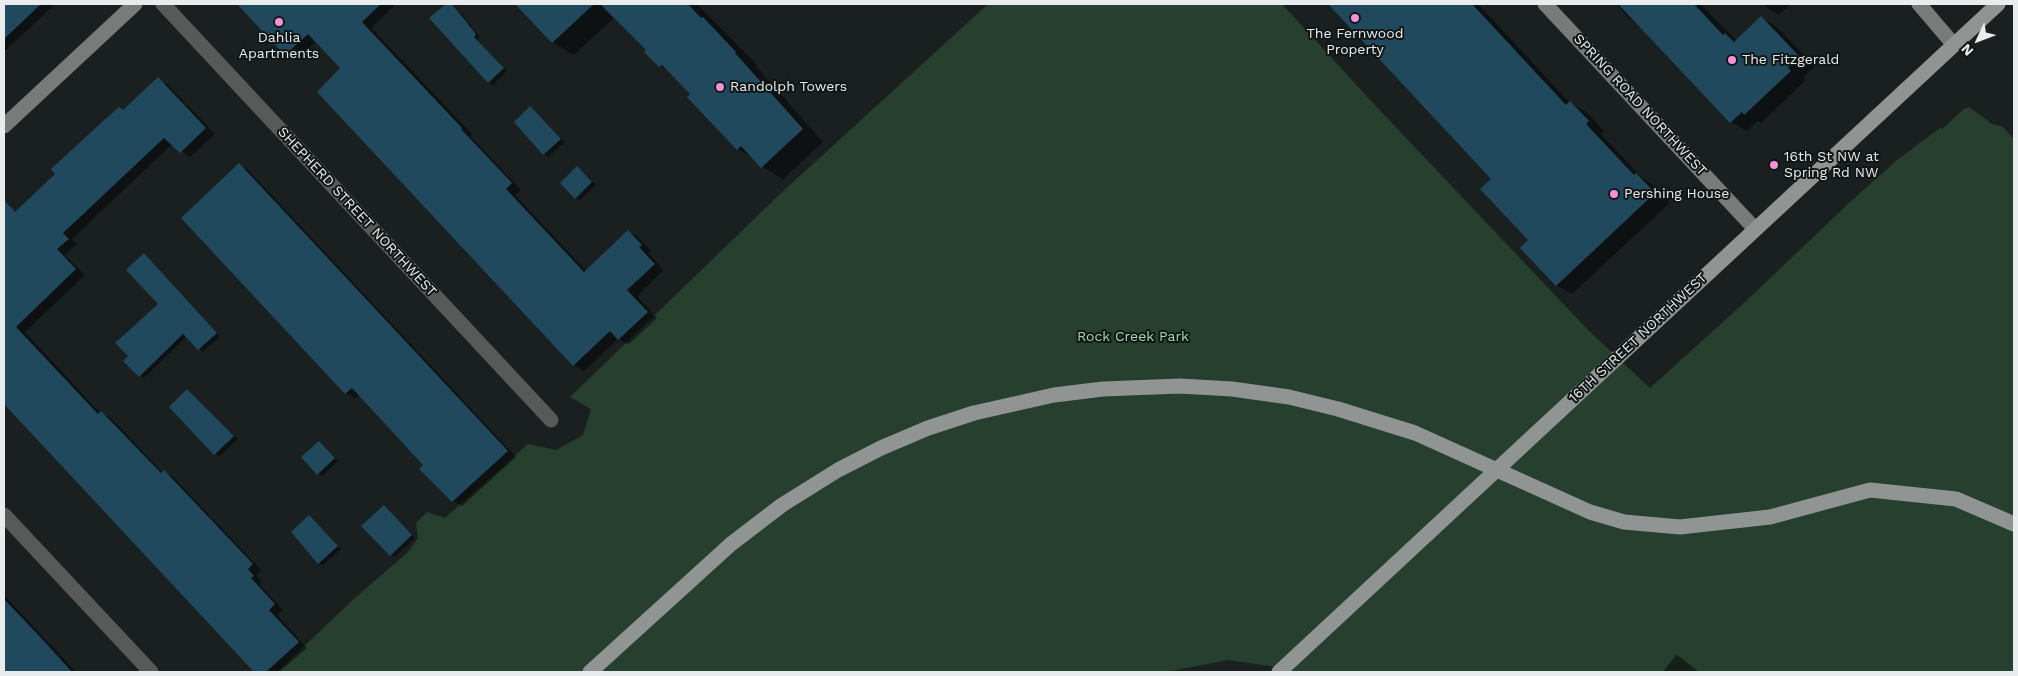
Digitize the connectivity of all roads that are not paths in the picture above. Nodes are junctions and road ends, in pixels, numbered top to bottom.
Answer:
1 (135, 4) edge
2 (162, 4) edge
3 (1545, 4) edge
4 (1919, 4) edge
5 (1998, 4) edge
6 (1954, 45) junction
7 (4, 126) edge
8 (1755, 229) junction
9 (551, 420) dead end
10 (4, 515) edge
11 (2014, 524) edge
12 (151, 672) edge
13 (590, 672) edge
14 (1279, 672) edge

1 - 7 street
2 - 9 street, SHEPHERD STREET NORTHWEST
3 - 8 street, SPRING ROAD NORTHWEST
4 - 6 street
5 - 6 main road, 16TH STREET NORTHWEST
6 - 8 main road, 16TH STREET NORTHWEST
8 - 14 main road, 16TH STREET NORTHWEST
10 - 12 street
11 - 13 main road

